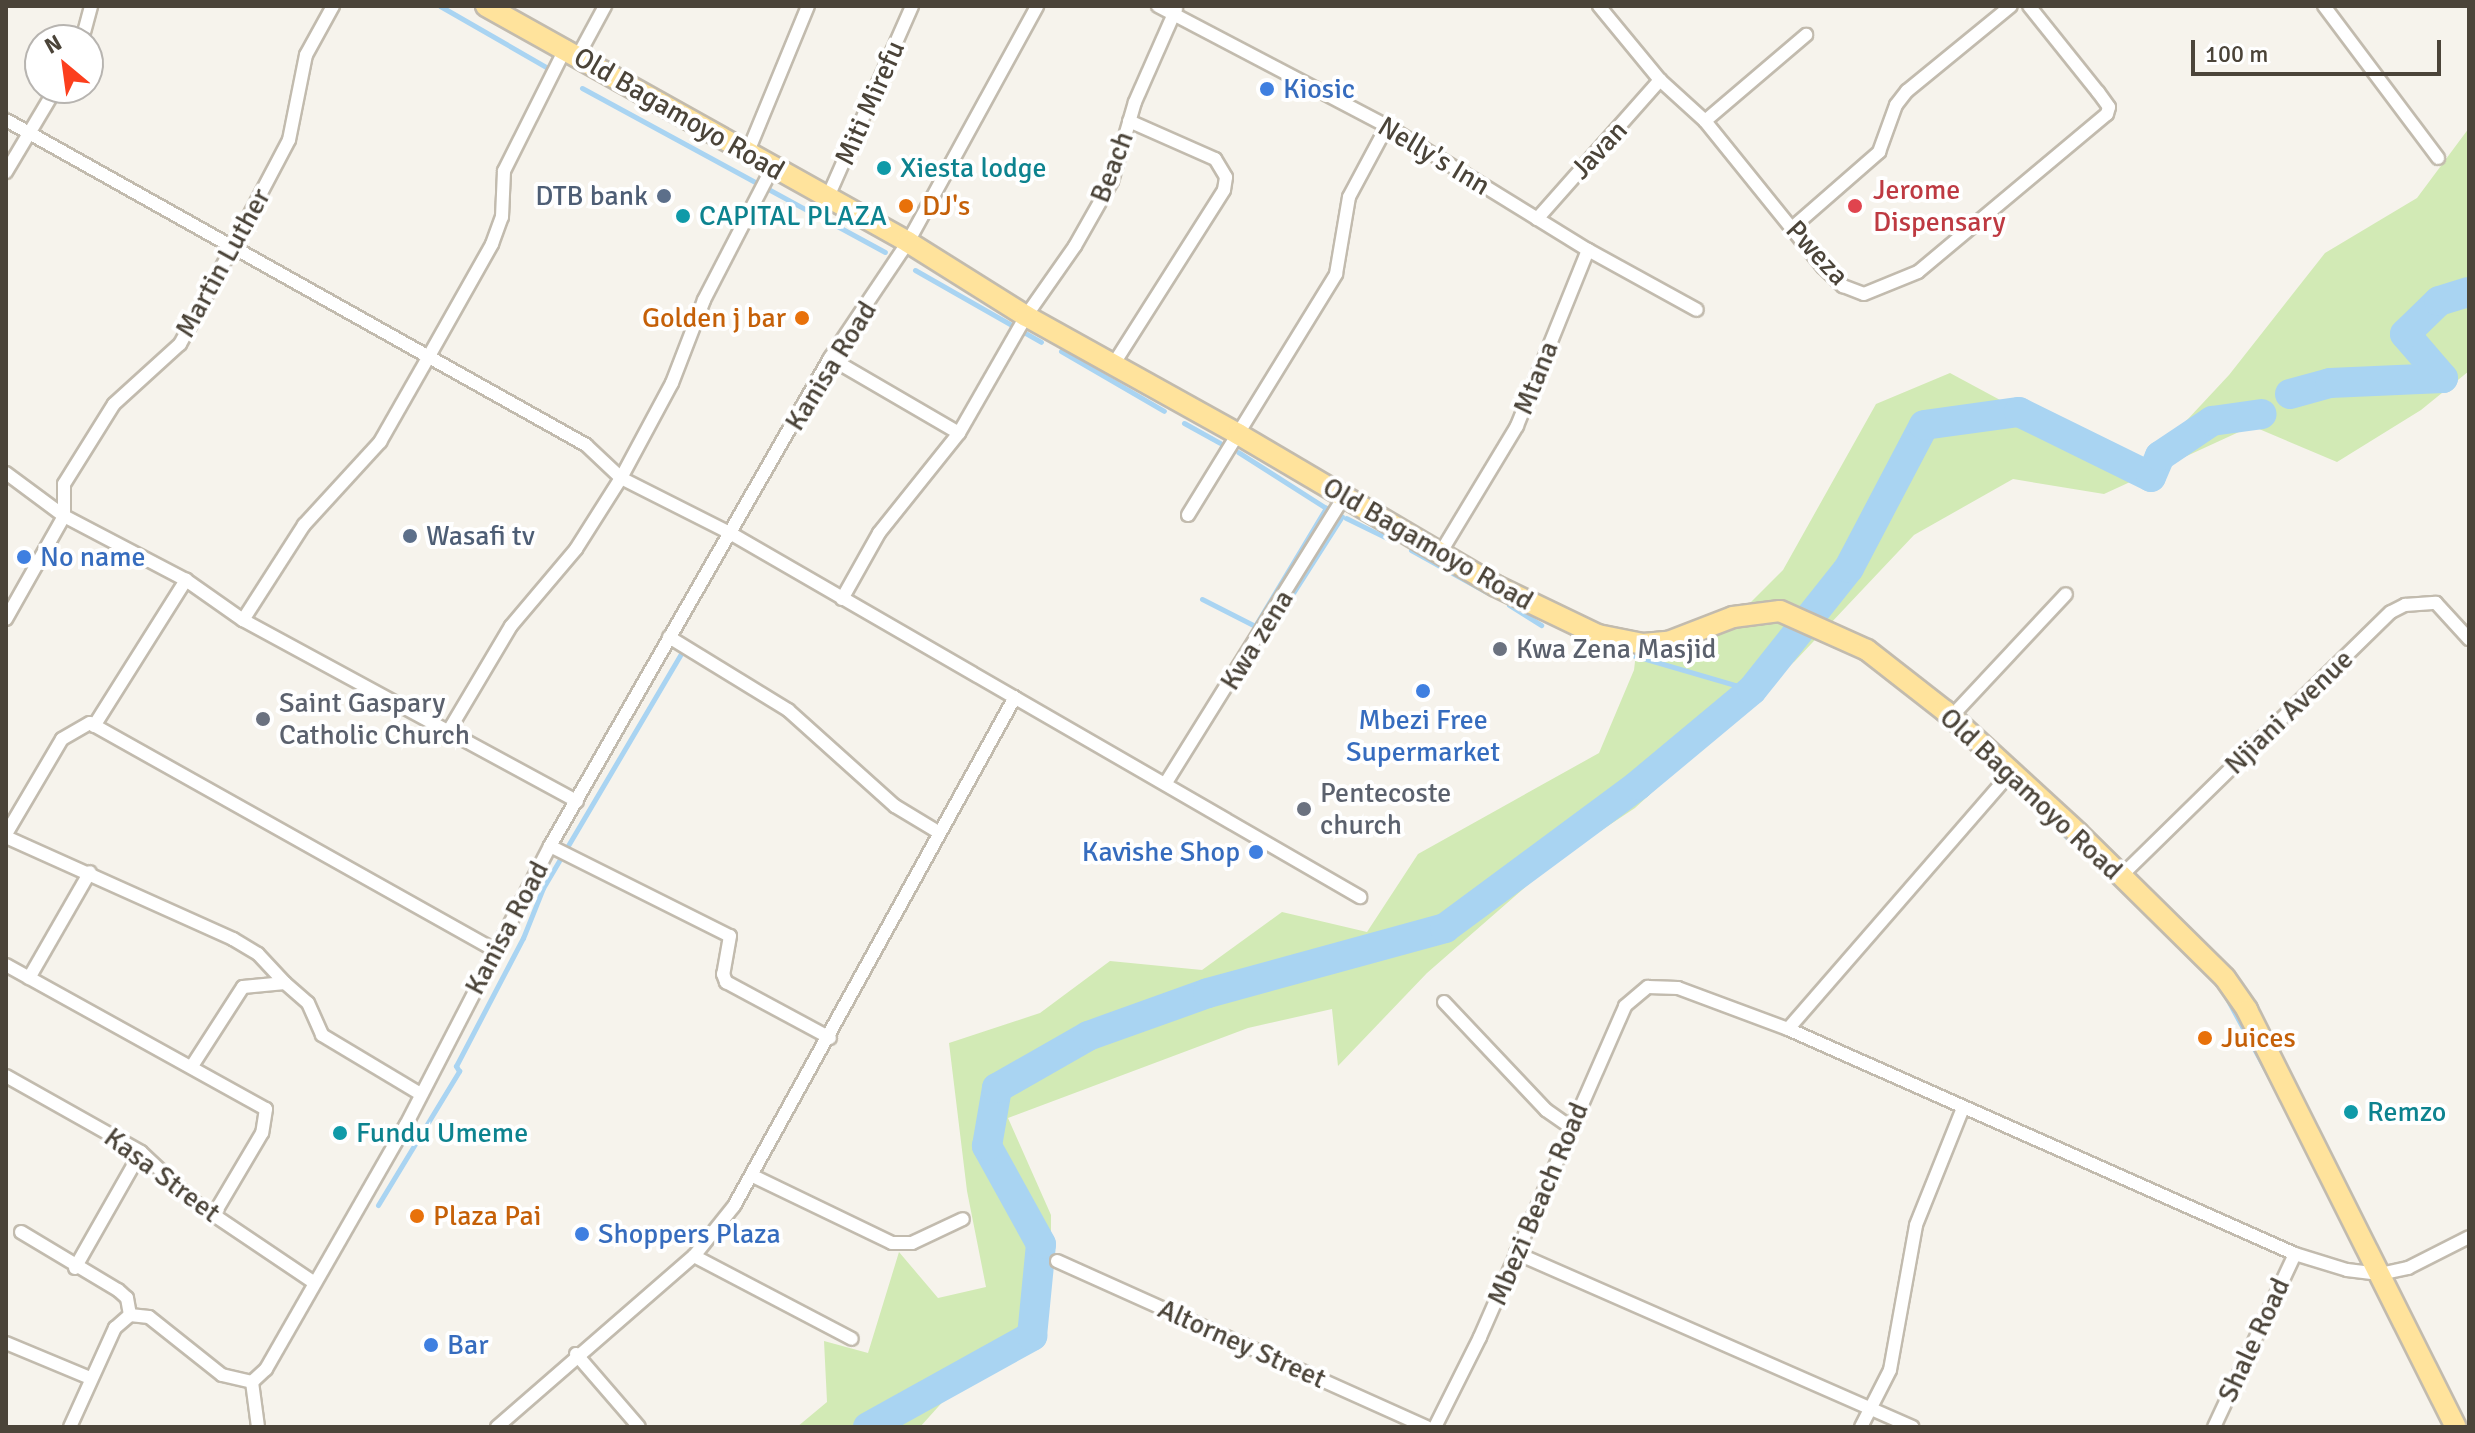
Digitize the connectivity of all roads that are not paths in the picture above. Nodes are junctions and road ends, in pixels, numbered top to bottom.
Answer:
1 (333, 6) edge
2 (486, 6) edge
3 (605, 6) edge
4 (808, 6) edge
5 (912, 6) edge
6 (1037, 6) edge
7 (1158, 6) edge
8 (1599, 6) edge
9 (2011, 6) edge
10 (2029, 6) edge
11 (2324, 6) edge
12 (1175, 9) edge
13 (1806, 35) dead end
14 (572, 52) junction
15 (1660, 80) junction
16 (47, 104) edge
17 (6, 120) edge
18 (1129, 121) junction
19 (1705, 121) junction
20 (1387, 126) junction
21 (30, 134) junction
22 (747, 154) junction
23 (2438, 158) dead end
24 (772, 168) junction
25 (6, 172) edge
26 (827, 199) junction
27 (1537, 219) junction
28 (1792, 228) junction
29 (908, 242) junction
30 (231, 250) junction
31 (1588, 250) junction
32 (1697, 310) dead end
33 (1026, 316) junction
34 (429, 356) junction
35 (830, 358) junction
36 (1113, 365) junction
37 (959, 433) junction
38 (1238, 434) junction
39 (6, 473) edge
40 (621, 478) junction
41 (1344, 497) junction
42 (1188, 515) dead end
43 (64, 516) junction
44 (730, 533) junction
45 (1441, 552) junction
46 (186, 580) junction
47 (2066, 594) dead end
48 (842, 599) junction
49 (6, 619) edge
50 (243, 620) junction
51 (669, 637) junction
52 (2469, 639) edge
53 (1015, 697) junction
54 (1951, 717) junction
55 (94, 726) junction
56 (448, 732) junction
57 (2009, 775) junction
58 (1167, 781) junction
59 (577, 801) junction
60 (940, 833) junction
61 (6, 835) edge
62 (550, 846) junction
63 (90, 872) junction
64 (2119, 878) junction
65 (1360, 897) dead end
66 (497, 951) junction
67 (6, 965) edge
68 (29, 978) junction
69 (285, 983) junction
70 (1444, 1002) dead end
71 (1788, 1029) junction
72 (830, 1038) junction
73 (192, 1066) junction
74 (6, 1076) edge
75 (419, 1093) junction
76 (1963, 1108) junction
77 (1570, 1127) junction
78 (141, 1152) junction
79 (753, 1176) junction
80 (213, 1216) junction
81 (963, 1219) dead end
82 (21, 1232) dead end
83 (2469, 1237) edge
84 (1516, 1253) junction
85 (2295, 1254) junction
86 (694, 1256) junction
87 (1057, 1261) dead end
88 (75, 1268) junction
89 (2380, 1274) junction
90 (313, 1282) junction
91 (130, 1315) junction
92 (852, 1339) dead end
93 (6, 1343) edge
94 (576, 1354) junction
95 (90, 1378) junction
96 (252, 1382) junction
97 (1871, 1408) junction
98 (70, 1427) edge
99 (258, 1427) edge
100 (497, 1427) edge
101 (639, 1427) edge
102 (1426, 1427) edge
103 (1435, 1427) edge
104 (1861, 1427) edge
105 (1913, 1427) edge
106 (2214, 1427) edge
107 (2456, 1427) edge

1 - 30 street, Martin Luther
2 - 14 main road, Old Bagamoyo Road
3 - 14 street
4 - 22 street
5 - 26 street, Miti Mirefu
6 - 29 street, Kanisa Road
7 - 12 street, Nelly's Inn
8 - 15 street, Pweza
9 - 28 street
10 - 28 street, Pweza
11 - 23 street
12 - 18 street, Beach
12 - 20 street, Nelly's Inn
13 - 19 street
14 - 22 main road, Old Bagamoyo Road
14 - 34 street
15 - 19 street, Pweza
15 - 27 street, Javan
16 - 21 street
17 - 21 street
18 - 33 street, Beach
18 - 36 street
19 - 28 street, Pweza
20 - 27 street, Nelly's Inn
20 - 38 street
21 - 25 street
21 - 30 street
22 - 24 main road, Old Bagamoyo Road
24 - 26 main road, Old Bagamoyo Road
24 - 40 street
26 - 29 main road, Old Bagamoyo Road
27 - 31 street
29 - 33 main road, Old Bagamoyo Road
29 - 35 street, Kanisa Road
30 - 34 street
30 - 43 street, Martin Luther
31 - 32 street
31 - 45 street, Mtana
33 - 36 main road, Old Bagamoyo Road
33 - 37 street, Beach
34 - 40 street
34 - 50 street
35 - 37 street
35 - 44 street, Kanisa Road
36 - 38 main road, Old Bagamoyo Road
37 - 48 street, Beach
38 - 41 main road, Old Bagamoyo Road
38 - 42 street
39 - 43 street
40 - 44 street
40 - 56 street
41 - 45 main road, Old Bagamoyo Road
41 - 58 street, Kwa zena
43 - 46 street
43 - 49 street, Martin Luther
44 - 48 street
44 - 51 street, Kanisa Road
45 - 54 main road, Old Bagamoyo Road
46 - 50 street
46 - 55 street
47 - 54 street
48 - 53 street
50 - 56 street
51 - 59 street, Kanisa Road
51 - 60 street
52 - 64 street, Njiani Avenue
53 - 58 street
53 - 60 street
54 - 57 main road, Old Bagamoyo Road
55 - 61 street
55 - 66 street
56 - 59 street
57 - 64 main road, Old Bagamoyo Road
57 - 71 street
58 - 65 street
59 - 62 street, Kanisa Road
60 - 72 street
61 - 63 street
62 - 66 street, Kanisa Road
62 - 72 street
63 - 68 street
63 - 69 street
64 - 89 main road, Old Bagamoyo Road
66 - 75 street, Kanisa Road
67 - 68 street
68 - 73 street
69 - 73 street
69 - 75 street
70 - 77 street
71 - 76 street
71 - 77 street, Mbezi Beach Road
72 - 79 street
73 - 80 street
74 - 78 street, Kasa Street
75 - 90 street, Kanisa Road
76 - 85 street
76 - 97 street
77 - 84 street, Mbezi Beach Road
78 - 80 street, Kasa Street
78 - 88 street
79 - 81 street
79 - 86 street
80 - 90 street, Kasa Street
82 - 88 street
83 - 89 street
84 - 97 street
84 - 103 street, Mbezi Beach Road
85 - 89 street
85 - 106 street, Shale Road
86 - 92 street
86 - 94 street
87 - 102 street, Altorney Street
88 - 91 street
89 - 107 main road, Old Bagamoyo Road
90 - 96 street, Kanisa Road
91 - 95 street
91 - 96 street
93 - 95 street
94 - 100 street
94 - 101 street
95 - 98 street
96 - 99 street
97 - 104 street
97 - 105 street

